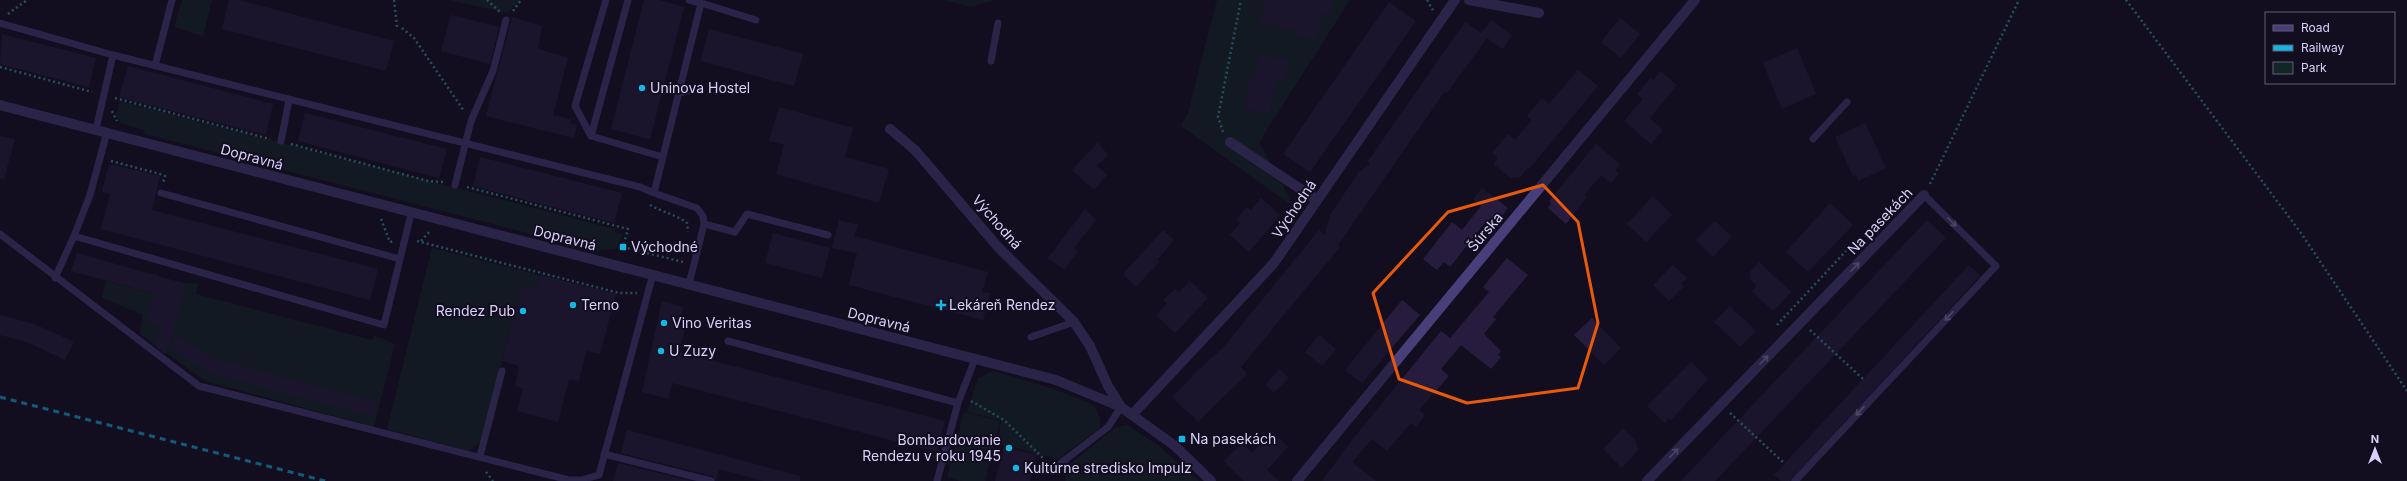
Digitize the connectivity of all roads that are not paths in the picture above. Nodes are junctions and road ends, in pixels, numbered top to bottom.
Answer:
1 (172, 0) edge
2 (606, 0) edge
3 (628, 0) edge
4 (689, 0) edge
5 (1456, 0) edge
6 (1469, 0) edge
7 (1695, 0) edge
8 (701, 3) junction
9 (1539, 13) dead end
10 (506, 20) road end
11 (756, 20) dead end
12 (0, 23) edge
13 (998, 23) dead end
14 (113, 55) junction
15 (991, 61) dead end
16 (154, 66) junction
17 (700, 88) dead end
18 (679, 93) junction
19 (289, 100) junction
20 (1847, 102) dead end
21 (0, 105) edge
22 (96, 129) junction
23 (890, 129) dead end
24 (107, 132) junction
25 (591, 136) junction
26 (1813, 139) dead end
27 (281, 141) road end
28 (1230, 142) road end
29 (465, 143) junction
30 (663, 157) junction
31 (455, 184) road end
32 (654, 193) junction
33 (161, 194) dead end
34 (1924, 195) joint
35 (1317, 200) junction
36 (410, 214) junction
37 (704, 224) junction
38 (0, 234) edge
39 (828, 235) dead end
40 (74, 236) junction
41 (400, 259) junction
42 (653, 274) junction
43 (54, 278) junction
44 (688, 284) junction
45 (1074, 322) junction
46 (1030, 337) dead end
47 (728, 340) dead end
48 (975, 359) junction
49 (502, 371) dead end
50 (958, 403) junction
51 (1121, 407) junction
52 (1132, 415) junction
53 (604, 454) junction
54 (480, 456) junction
55 (1061, 463) dead end
56 (711, 481) edge
57 (936, 481) edge
58 (1211, 481) edge
59 (1297, 481) edge
60 (1646, 481) edge
61 (1795, 481) edge

1 - 16 lane
2 - 25 lane
3 - 25 lane
4 - 8 lane
5 - 35 street, Východná
6 - 9 street
7 - 59 street, Šúrska
8 - 11 lane
8 - 18 lane
10 - 29 lane
12 - 14 lane
13 - 15 lane
14 - 16 lane
14 - 22 lane
16 - 19 lane
17 - 18 lane
18 - 30 lane
19 - 27 lane
19 - 29 lane
20 - 26 lane
21 - 22 street, Dopravná
22 - 24 street, Dopravná
23 - 45 street, Východná
24 - 36 street, Dopravná
24 - 40 lane
25 - 30 lane
28 - 35 street
29 - 31 lane
29 - 32 lane
30 - 32 lane
32 - 37 lane
33 - 41 lane
60 -> 34 street, Na pasekách
34 -> 61 lane, Na pasekách
35 - 52 street, Východná
36 - 41 lane
36 - 42 street, Dopravná
37 - 39 lane
37 - 44 lane
38 - 43 lane
40 - 41 lane
40 - 43 lane
42 - 44 street, Dopravná
42 - 53 lane
43 - 54 lane
44 - 48 street, Dopravná
45 - 46 lane
45 - 51 street, Východná
47 - 50 lane
48 - 50 lane
48 - 51 street, Dopravná
49 - 54 lane
50 - 57 lane
51 - 52 street, Východná
51 - 55 lane
52 - 58 street, Východná
53 - 54 lane
53 - 56 lane

